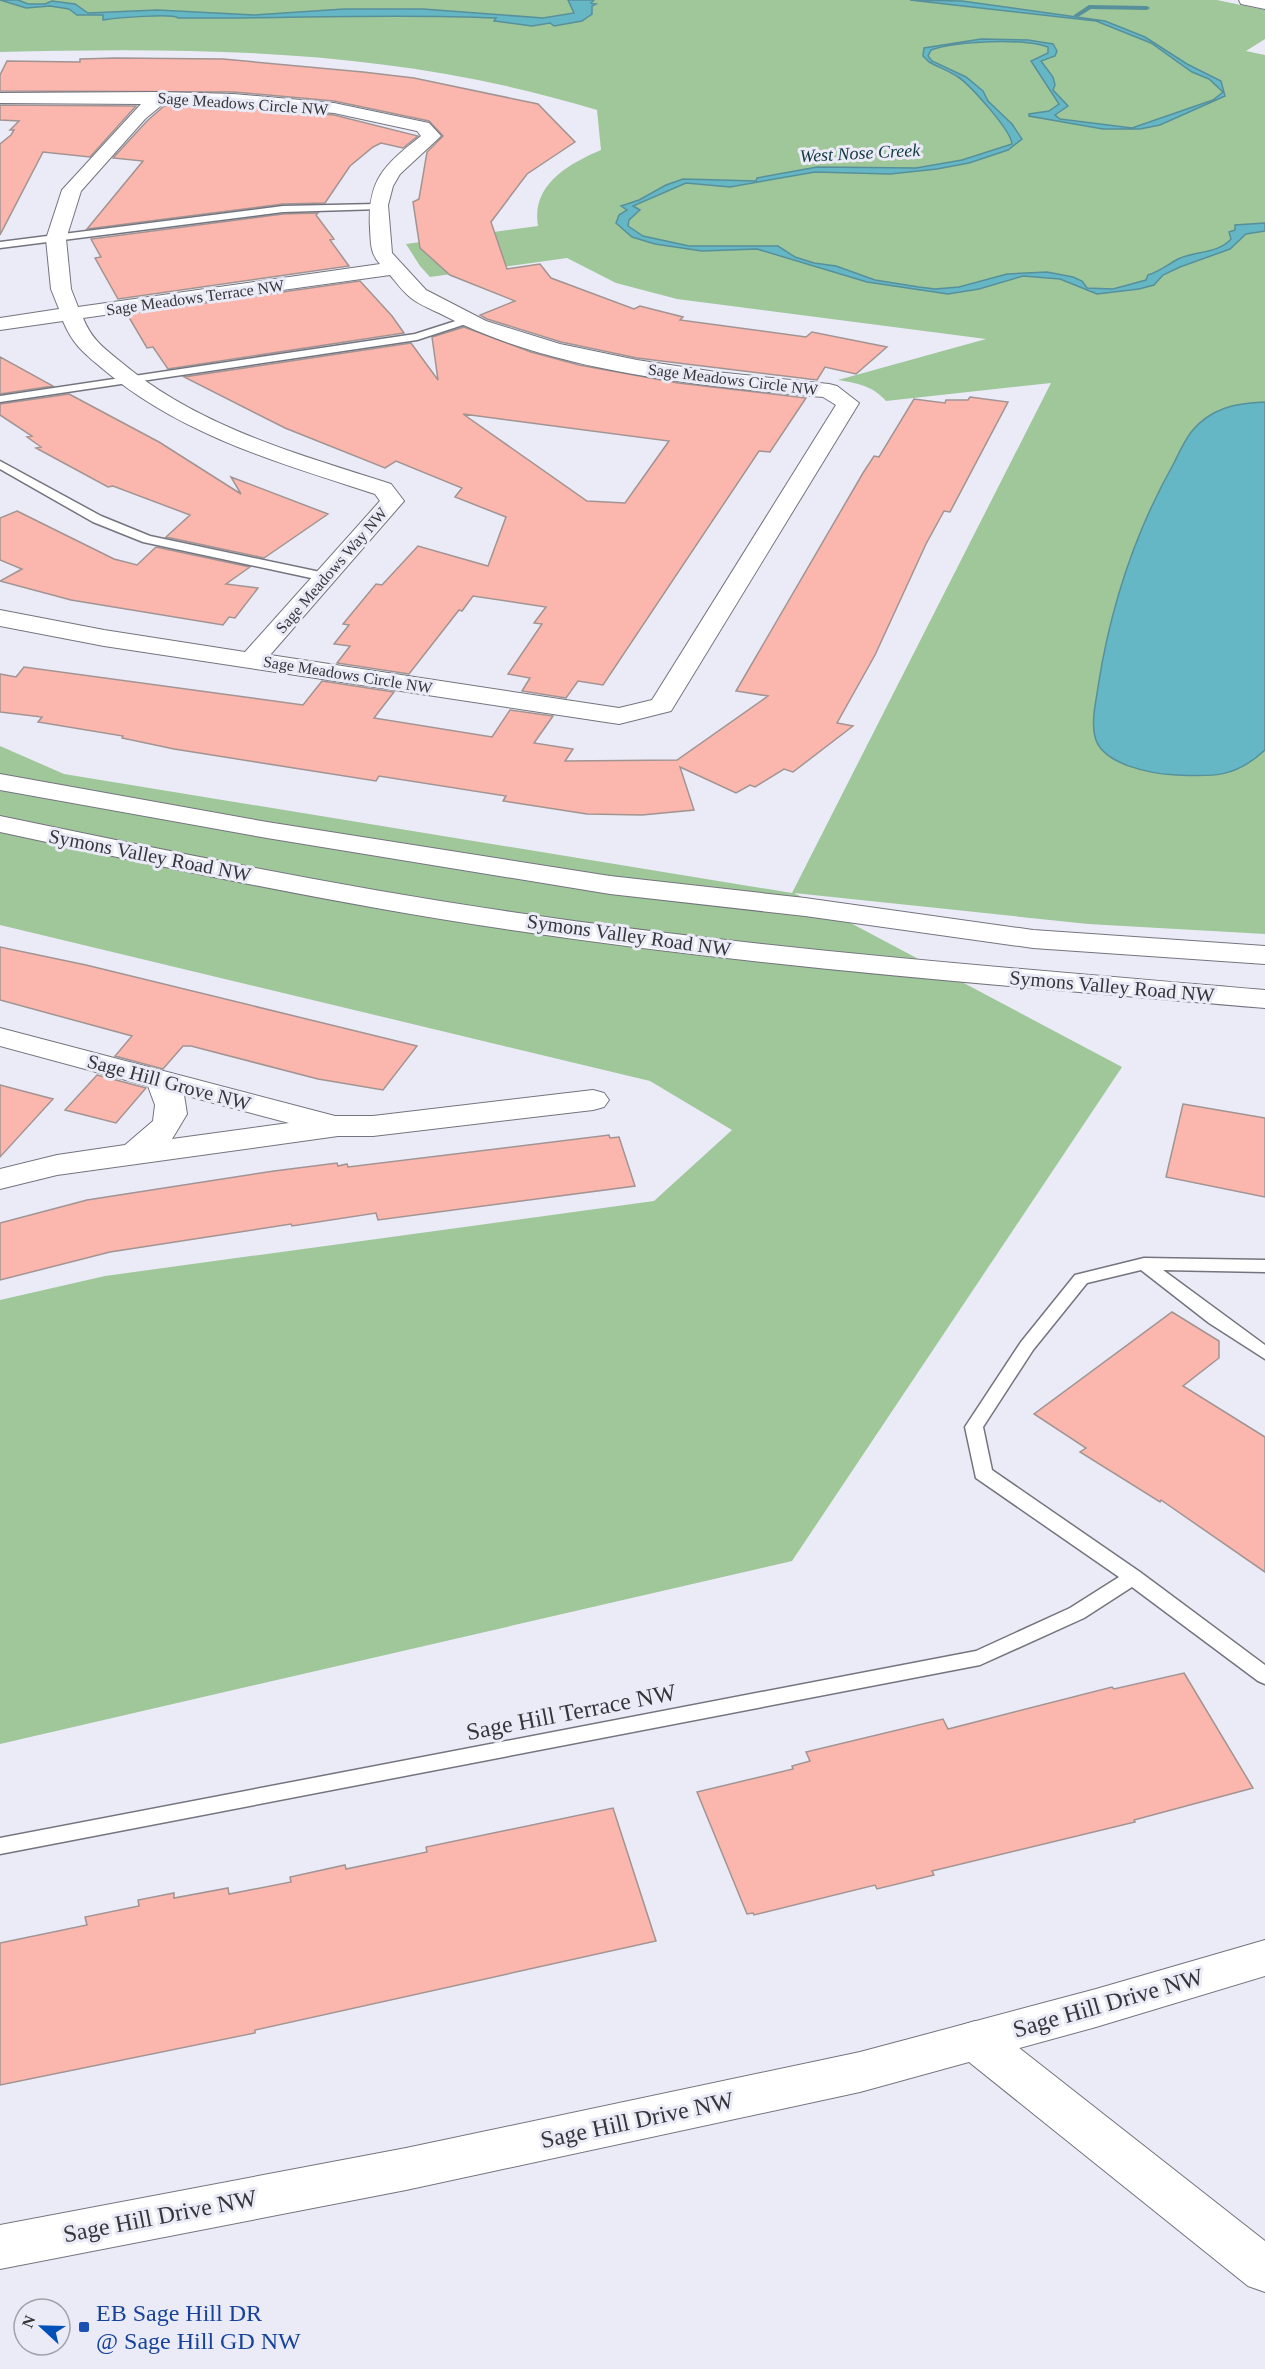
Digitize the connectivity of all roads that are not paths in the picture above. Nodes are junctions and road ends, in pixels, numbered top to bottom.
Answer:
1 (1247, 0) edge
2 (1265, 4) edge
3 (160, 97) junction
4 (0, 98) edge
5 (377, 207) junction
6 (56, 238) junction
7 (0, 245) edge
8 (384, 260) junction
9 (0, 307) edge
10 (67, 307) junction
11 (468, 320) junction
12 (0, 324) edge
13 (129, 380) junction
14 (0, 399) edge
15 (0, 464) edge
16 (324, 577) junction
17 (0, 619) edge
18 (252, 660) junction
19 (0, 768) edge
20 (0, 782) edge
21 (40, 790) junction
22 (0, 825) edge
23 (1265, 956) edge
24 (1265, 999) edge
25 (0, 1037) edge
26 (161, 1080) junction
27 (593, 1100) dead end
28 (338, 1126) junction
29 (136, 1153) junction
30 (0, 1179) edge
31 (1144, 1264) junction
32 (1265, 1266) edge
33 (1265, 1353) edge
34 (1133, 1577) junction
35 (1265, 1676) edge
36 (0, 1846) edge
37 (1265, 1958) edge
38 (975, 2040) junction
39 (0, 2247) edge
40 (1265, 2270) edge

1 - 2 street
3 - 4 street, Sage Meadows Circle NW
3 - 5 street, Sage Meadows Circle NW
3 - 6 street, Sage Meadows Way NW
5 - 6 lane
5 - 8 street, Sage Meadows Circle NW
6 - 7 lane
6 - 10 street, Sage Meadows Way NW
8 - 10 street, Sage Meadows Terrace NW
8 - 11 street, Sage Meadows Circle NW
9 - 10 street, Sage Meadows Terrace NW
10 - 12 street, Sage Meadows Terrace NW
10 - 13 street, Sage Meadows Way NW
11 - 13 lane
11 - 18 street, Sage Meadows Circle NW
13 - 14 lane
13 - 16 street, Sage Meadows Way NW
15 - 16 lane
16 - 18 street, Sage Meadows Way NW
17 - 18 street, Sage Meadows Circle NW
19 - 21 street
20 - 21 street, Symons Valley Road NW
21 - 23 street, Symons Valley Road NW
22 - 24 street, Symons Valley Road NW
25 - 26 street, Sage Hill Grove NW
26 - 28 street, Sage Hill Grove NW
26 - 29 street
27 - 28 street, Sage Hill Grove NW
28 - 29 street, Sage Hill Grove NW
29 - 30 street, Sage Hill Grove NW
31 - 32 lane
31 - 33 lane
31 - 34 lane
34 - 35 lane
34 - 36 lane, Sage Hill Terrace NW
37 - 38 street, Sage Hill Drive NW
38 - 39 street, Sage Hill Drive NW
38 - 40 street

